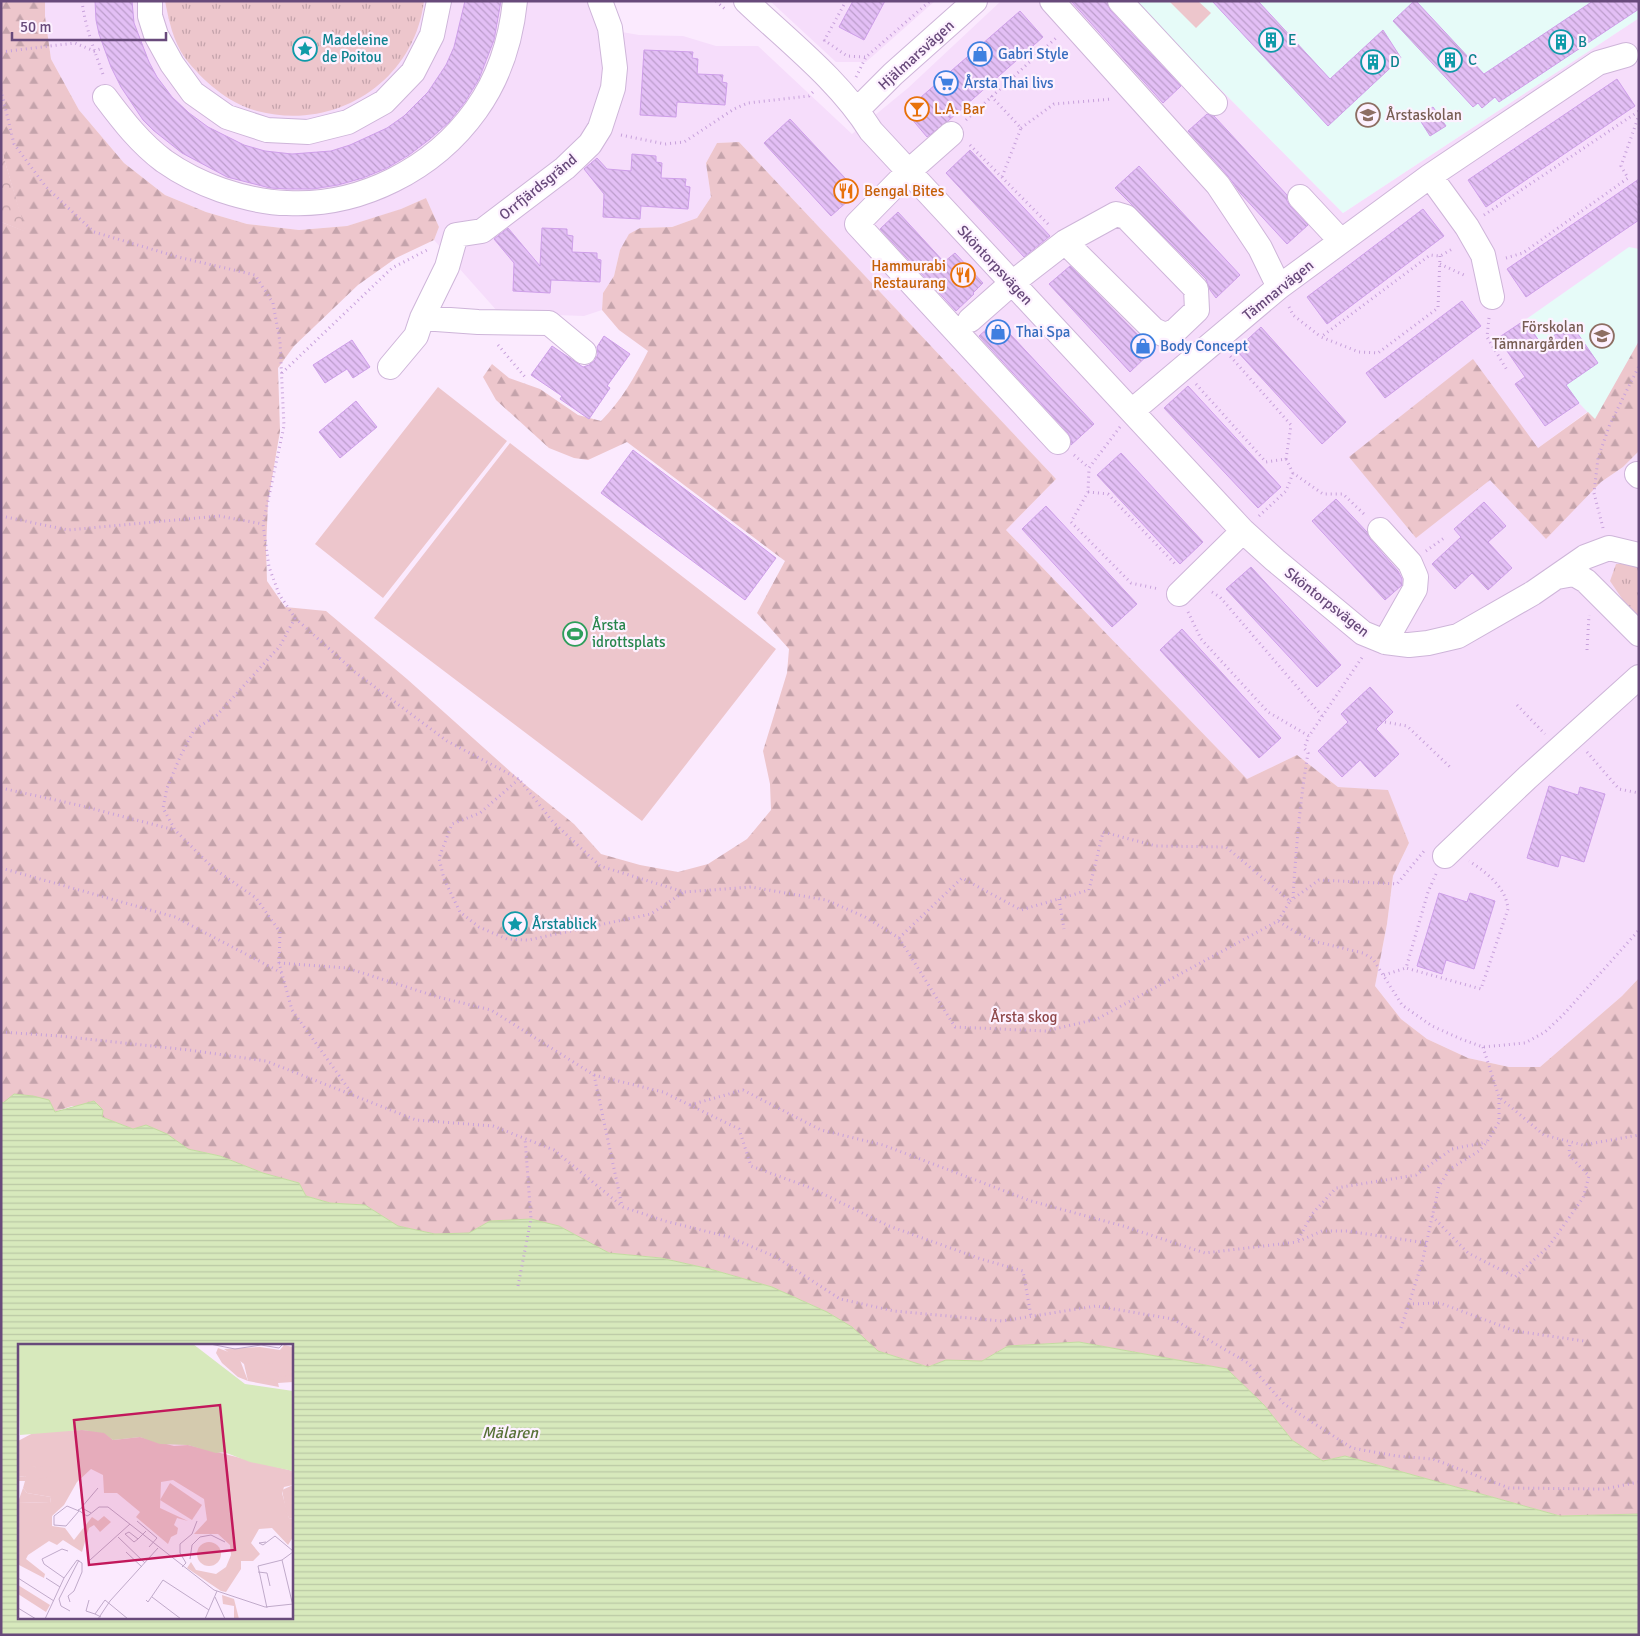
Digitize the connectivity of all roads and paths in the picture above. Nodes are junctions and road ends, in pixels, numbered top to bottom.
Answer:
1 (82, 1) edge
2 (150, 1) edge
3 (439, 1) edge
4 (515, 1) edge
5 (600, 1) edge
6 (746, 1) edge
7 (846, 1) edge
8 (930, 1) edge
9 (952, 1) edge
10 (976, 1) edge
11 (1052, 1) edge
12 (1120, 1) edge
13 (1071, 24) junction
14 (817, 34) dead end
15 (824, 41) junction
16 (103, 48) dead end
17 (94, 51) junction
18 (1, 52) edge
19 (1626, 55) dead end
20 (1, 90) edge
21 (813, 92) dead end
22 (991, 96) junction
23 (1137, 96) junction
24 (105, 97) joint
25 (1215, 103) dead end
26 (852, 104) junction
27 (1639, 111) edge
28 (1639, 115) edge
29 (600, 128) junction
30 (1021, 128) junction
31 (951, 134) joint
32 (974, 149) dead end
33 (908, 172) junction
34 (1430, 176) junction
35 (1002, 177) junction
36 (1300, 197) dead end
37 (1467, 227) junction
38 (456, 235) junction
39 (1342, 241) junction
40 (1065, 242) junction
41 (1440, 256) junction
42 (1502, 259) dead end
43 (1012, 284) junction
44 (1279, 287) junction
45 (1492, 297) joint
46 (422, 318) junction
47 (970, 320) dead end
48 (478, 322) junction
49 (1321, 337) junction
50 (1217, 340) junction
51 (584, 352) dead end
52 (1639, 366) edge
53 (390, 367) dead end
54 (1183, 369) junction
55 (1507, 370) dead end
56 (281, 374) junction
57 (525, 376) dead end
58 (1132, 411) junction
59 (1058, 442) dead end
60 (1286, 458) junction
61 (1293, 473) junction
62 (1088, 492) dead end
63 (1, 516) edge
64 (263, 524) junction
65 (1380, 530) joint
66 (1243, 531) junction
67 (1444, 538) dead end
68 (1609, 548) junction
69 (1423, 552) dead end
70 (1639, 555) edge
71 (1557, 577) junction
72 (1186, 587) junction
73 (1589, 612) dead end
74 (296, 618) junction
75 (1639, 634) edge
76 (1385, 642) junction
77 (1587, 650) dead end
78 (1639, 677) edge
79 (1517, 705) dead end
80 (1322, 716) dead end
81 (1385, 722) dead end
82 (1309, 736) dead end
83 (1566, 742) junction
84 (1450, 767) dead end
85 (519, 779) junction
86 (1, 788) edge
87 (1639, 793) edge
88 (175, 830) junction
89 (1445, 856) junction
90 (1, 868) edge
91 (684, 892) junction
92 (1059, 899) junction
93 (1292, 900) junction
94 (1278, 921) junction
95 (1064, 930) dead end
96 (1639, 930) edge
97 (898, 938) junction
98 (279, 963) junction
99 (1406, 968) junction
100 (282, 973) junction
101 (1384, 976) junction
102 (1, 1032) edge
103 (1483, 1046) junction
104 (594, 1075) junction
105 (354, 1096) junction
106 (1499, 1097) junction
107 (690, 1105) junction
108 (1639, 1135) edge
109 (525, 1138) junction
110 (1487, 1142) junction
111 (1570, 1142) junction
112 (622, 1207) junction
113 (1432, 1216) junction
114 (1297, 1242) junction
115 (1426, 1243) junction
116 (518, 1286) dead end
117 (1408, 1304) junction
118 (1032, 1316) junction
119 (1401, 1328) dead end
120 (1584, 1341) dead end
121 (1639, 1482) edge

1 - 17 path
2 - 3 street
4 - 24 street
5 - 29 street, Orrfjärdsgränd
6 - 26 street, Sköntorpsvägen
7 - 15 path
8 - 15 path
9 - 26 street, Hjälmarsvägen
10 - 26 street, Hjälmarsvägen
11 - 13 street
12 - 25 street
13 - 22 path
13 - 23 street
14 - 15 path
16 - 17 path
17 - 18 path
17 - 24 path
19 - 34 street, Tämnarvägen
20 - 56 path
21 - 29 path
22 - 30 path
22 - 31 path
23 - 30 path
23 - 44 street
26 - 33 street, Sköntorpsvägen
27 - 37 path
28 - 42 path
29 - 38 street, Orrfjärdsgränd
30 - 35 path
31 - 33 street
32 - 35 path
33 - 43 street, Sköntorpsvägen
33 - 59 street
34 - 37 street
34 - 39 street, Tämnarvägen
35 - 40 path
36 - 39 street
37 - 41 path
37 - 45 street
38 - 46 street
38 - 56 path
39 - 44 street, Tämnarvägen
40 - 40 street
40 - 43 street
41 - 49 path
41 - 49 path
43 - 47 street
43 - 58 street, Sköntorpsvägen
44 - 49 path
44 - 50 street, Tämnarvägen
45 - 55 path
46 - 48 street
46 - 53 street
48 - 51 street
48 - 57 path
50 - 54 street, Tämnarvägen
50 - 60 path
52 - 68 path
54 - 58 street, Tämnarvägen
54 - 60 path
56 - 64 path
58 - 66 street, Sköntorpsvägen
60 - 61 path
61 - 65 path
61 - 66 path
62 - 72 path
63 - 64 path
64 - 74 path
65 - 76 street
66 - 72 street
66 - 76 street, Sköntorpsvägen
67 - 69 path
68 - 70 street
68 - 71 street, Sköntorpsvägen
71 - 75 street
71 - 76 street, Sköntorpsvägen
72 - 80 path
73 - 77 path
74 - 85 path
74 - 88 path
78 - 83 street
79 - 83 path
81 - 84 path
82 - 93 path
83 - 87 path
83 - 89 street
85 - 91 path
85 - 91 path
86 - 88 path
88 - 98 path
89 - 93 path
89 - 99 path
89 - 99 path
90 - 100 path
91 - 97 path
92 - 93 path
92 - 95 path
92 - 97 path
93 - 94 path
94 - 97 path
94 - 101 path
96 - 103 path
98 - 100 path
98 - 104 path
99 - 101 path
100 - 105 path
101 - 103 path
102 - 105 path
103 - 106 path
104 - 107 path
104 - 112 path
105 - 109 path
106 - 110 path
106 - 111 path
107 - 114 path
107 - 118 path
108 - 111 path
109 - 112 path
109 - 116 path
110 - 113 path
110 - 114 path
111 - 113 path
112 - 118 path
113 - 115 path
114 - 115 path
115 - 117 path
117 - 119 path
117 - 120 path
118 - 121 path

